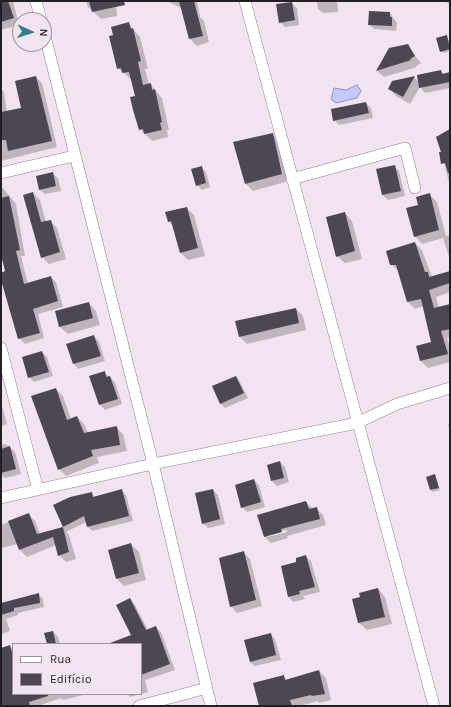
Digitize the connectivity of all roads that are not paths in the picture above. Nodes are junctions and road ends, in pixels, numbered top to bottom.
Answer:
1 (36, 1) edge
2 (245, 1) edge
3 (39, 12) edge
4 (49, 52) edge
5 (74, 156) junction
6 (1, 173) edge
7 (292, 179) junction
8 (415, 188) dead end
9 (1, 348) edge
10 (450, 388) edge
11 (357, 423) junction
12 (153, 464) junction
13 (38, 490) junction
14 (1, 498) edge
15 (207, 688) junction
16 (139, 706) edge
17 (212, 706) edge
18 (434, 706) edge

1 - 3 street
2 - 7 street
4 - 5 street
5 - 6 street
5 - 12 street
7 - 8 street
7 - 11 street
9 - 13 street
10 - 11 street
11 - 12 street
11 - 18 street
12 - 13 street
12 - 15 street
13 - 14 street
15 - 16 street
15 - 17 street

